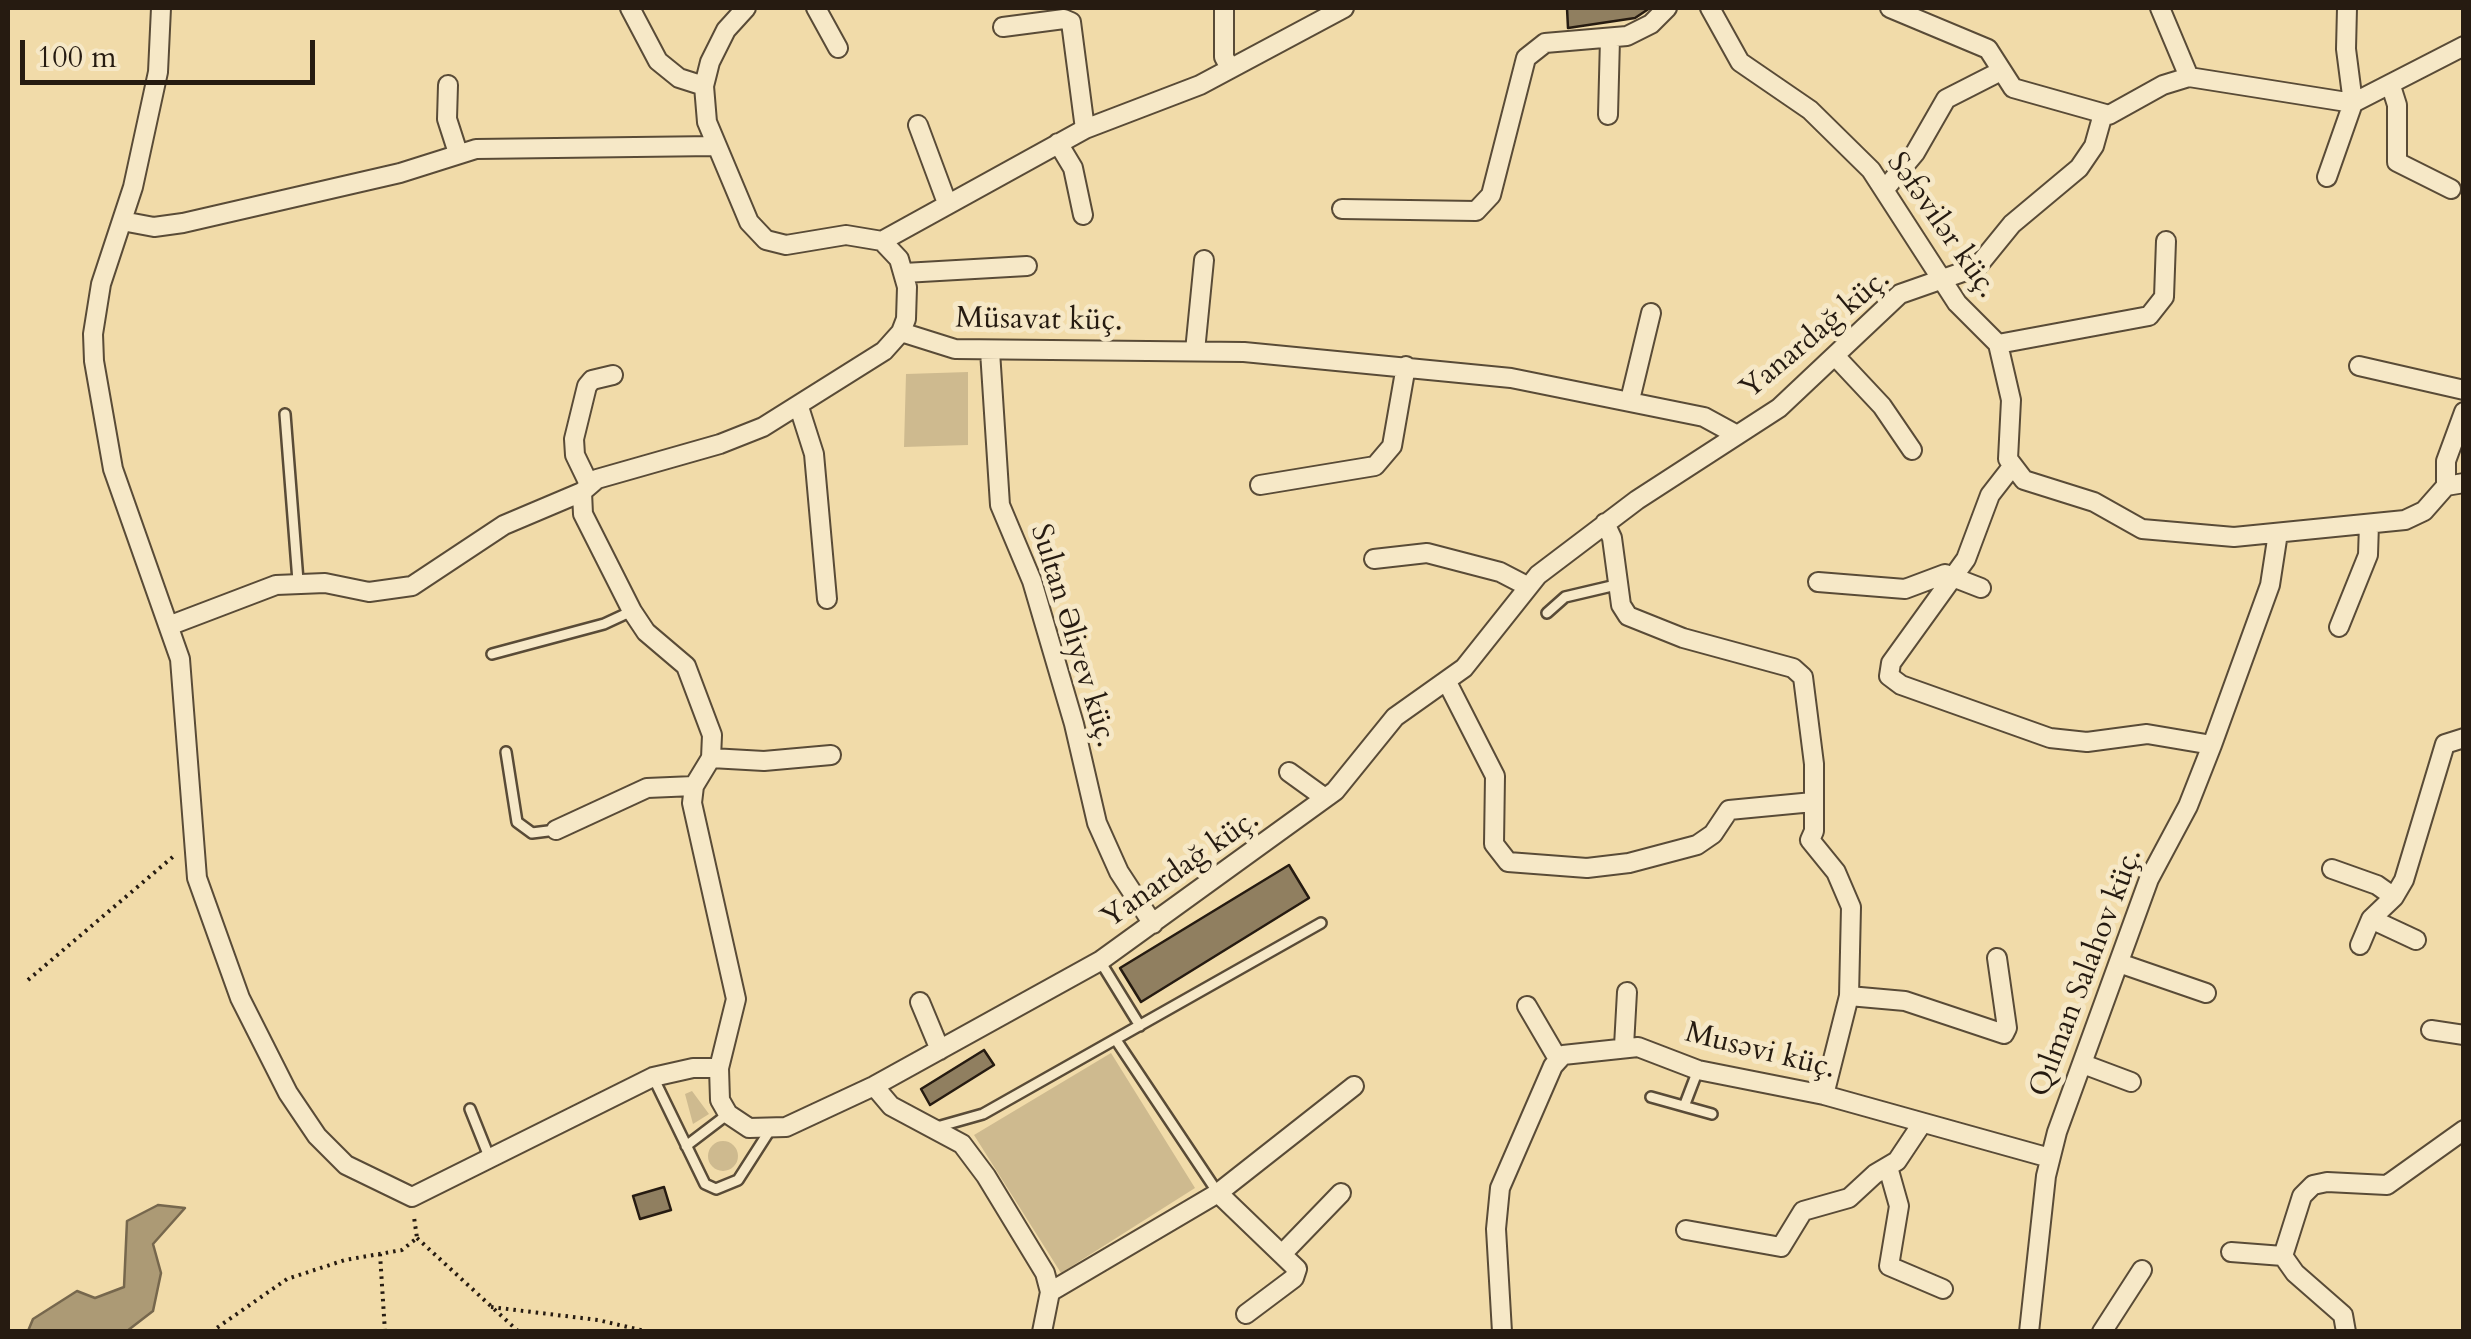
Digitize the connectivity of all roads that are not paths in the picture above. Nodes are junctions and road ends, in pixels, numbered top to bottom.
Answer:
1 (161, 8) edge
2 (630, 8) edge
3 (746, 8) edge
4 (816, 8) edge
5 (1224, 8) edge
6 (1344, 8) edge
7 (1666, 8) edge
8 (1710, 8) edge
9 (1890, 8) edge
10 (2160, 8) edge
11 (2347, 8) edge
12 (1003, 27) dead end
13 (1610, 39) junction
14 (2464, 46) edge
15 (838, 48) dead end
16 (1230, 68) junction
17 (1999, 72) junction
18 (2189, 77) junction
19 (448, 85) dead end
20 (704, 86) junction
21 (2391, 86) junction
22 (2353, 103) junction
23 (2103, 114) junction
24 (1608, 115) dead end
25 (918, 126) dead end
26 (1085, 130) junction
27 (1058, 143) junction
28 (714, 146) junction
29 (458, 152) junction
30 (2328, 177) dead end
31 (1885, 189) junction
32 (2451, 189) dead end
33 (947, 204) junction
34 (1342, 209) dead end
35 (1083, 215) dead end
36 (122, 221) junction
37 (882, 240) junction
38 (2166, 241) dead end
39 (1204, 260) dead end
40 (1027, 266) dead end
41 (904, 273) junction
42 (1942, 280) junction
43 (1651, 313) dead end
44 (901, 332) junction
45 (1998, 344) junction
46 (990, 350) junction
47 (1195, 351) junction
48 (1837, 358) junction
49 (1406, 366) junction
50 (2359, 366) dead end
51 (613, 375) dead end
52 (2464, 390) edge
53 (1630, 400) junction
54 (799, 406) junction
55 (2464, 412) edge
56 (286, 414) dead end
57 (1737, 435) junction
58 (1912, 450) dead end
59 (2011, 468) junction
60 (1260, 485) dead end
61 (2455, 485) edge
62 (586, 488) junction
63 (1606, 523) junction
64 (2369, 524) junction
65 (2278, 533) junction
66 (1374, 559) dead end
67 (1954, 576) junction
68 (298, 581) junction
69 (1818, 582) dead end
70 (1616, 585) junction
71 (1528, 586) junction
72 (1981, 588) dead end
73 (827, 598) dead end
74 (632, 611) junction
75 (1547, 613) dead end
76 (172, 625) junction
77 (2339, 626) dead end
78 (492, 654) dead end
79 (1448, 684) junction
80 (2464, 738) edge
81 (2212, 745) junction
82 (506, 752) dead end
83 (831, 754) dead end
84 (711, 758) junction
85 (1288, 772) dead end
86 (694, 786) junction
87 (1326, 798) junction
88 (1812, 802) junction
89 (556, 830) joint
90 (2332, 869) dead end
91 (2394, 897) junction
92 (2371, 919) junction
93 (1321, 923) dead end
94 (1153, 924) junction
95 (2416, 940) dead end
96 (2360, 944) dead end
97 (1997, 958) dead end
98 (1100, 961) junction
99 (2119, 963) junction
100 (1627, 992) dead end
101 (2206, 992) dead end
102 (1849, 996) junction
103 (920, 1002) dead end
104 (1528, 1006) dead end
105 (1140, 1026) junction
106 (2431, 1030) dead end
107 (2464, 1035) edge
108 (1116, 1040) junction
109 (1624, 1046) junction
110 (940, 1050) junction
111 (1558, 1059) junction
112 (2083, 1064) junction
113 (718, 1068) junction
114 (1698, 1070) junction
115 (652, 1078) junction
116 (2131, 1082) dead end
117 (874, 1086) junction
118 (1354, 1086) dead end
119 (1824, 1095) junction
120 (1651, 1097) dead end
121 (1685, 1104) junction
122 (470, 1109) dead end
123 (728, 1114) junction
124 (1712, 1114) dead end
125 (1921, 1125) junction
126 (935, 1127) junction
127 (770, 1130) junction
128 (2464, 1130) edge
129 (686, 1146) junction
130 (490, 1158) junction
131 (2050, 1158) junction
132 (1888, 1167) junction
133 (1218, 1192) junction
134 (1341, 1192) dead end
135 (1686, 1230) dead end
136 (1284, 1252) junction
137 (2232, 1252) dead end
138 (2284, 1256) junction
139 (2142, 1270) dead end
140 (1942, 1289) dead end
141 (1050, 1292) junction
142 (1246, 1314) dead end
143 (1042, 1332) edge
144 (1502, 1332) edge
145 (2029, 1332) edge
146 (2102, 1332) edge
147 (2346, 1332) edge

1 - 36 street
2 - 20 street
3 - 20 street
4 - 15 street
5 - 16 street
6 - 16 street
7 - 13 street
8 - 31 street, Səfəvilər küç.
9 - 17 street
10 - 18 street
11 - 22 street
12 - 26 street
13 - 24 street
13 - 34 street
14 - 21 street
16 - 26 street
17 - 23 street
17 - 31 street
18 - 22 street
18 - 23 street
19 - 29 street
20 - 28 street
21 - 22 street
21 - 32 street
22 - 30 street
23 - 42 street, Yanardağ küç.
25 - 33 street
26 - 27 street
27 - 33 street
27 - 35 street
28 - 29 street
28 - 37 street
29 - 36 street
31 - 42 street, Səfəvilər küç.
33 - 37 street
36 - 76 street
37 - 41 street
38 - 45 street
39 - 47 street
40 - 41 street
41 - 44 street
42 - 45 street, Səfəvilər küç.
42 - 48 street, Yanardağ küç.
43 - 53 street
44 - 46 street, Müsavat küç.
44 - 54 street
45 - 59 street
46 - 47 street, Müsavat küç.
46 - 94 street, Sultan Əliyev küç.
47 - 49 street, Müsavat küç.
48 - 57 street, Yanardağ küç.
48 - 58 street
49 - 53 street, Müsavat küç.
49 - 60 street
50 - 52 street
51 - 62 street
53 - 57 street, Müsavat küç.
54 - 62 street
54 - 73 street
55 - 61 street
56 - 68 lane
57 - 63 street, Yanardağ küç.
59 - 65 street
59 - 67 street
61 - 64 street
62 - 68 street
62 - 74 street
63 - 70 street
63 - 71 street, Yanardağ küç.
64 - 65 street
64 - 77 street
65 - 81 street, Qılman Salahov küç.
66 - 71 street
67 - 69 street
67 - 72 street
67 - 81 street
68 - 76 street
70 - 75 lane
70 - 88 street
71 - 79 street, Yanardağ küç.
74 - 78 lane
74 - 84 street
76 - 130 street
79 - 87 street, Yanardağ küç.
79 - 88 street
80 - 91 street
81 - 99 street, Qılman Salahov küç.
82 - 89 lane
83 - 84 street
84 - 86 street
85 - 87 street
86 - 89 street
86 - 113 street
87 - 94 street, Yanardağ küç.
88 - 102 street
90 - 91 street
91 - 92 street
92 - 95 street
92 - 96 street
93 - 105 lane
94 - 98 street, Yanardağ küç.
97 - 102 street
98 - 105 lane
98 - 110 street, Yanardağ küç.
99 - 101 street
99 - 112 street, Qılman Salahov küç.
100 - 109 street
102 - 119 street
103 - 110 street
104 - 111 street
105 - 108 lane
106 - 107 street
108 - 126 lane
108 - 133 lane
109 - 111 street, Musəvi küç.
109 - 114 street, Musəvi küç.
110 - 117 street, Yanardağ küç.
111 - 144 street
112 - 116 street
112 - 131 street, Qılman Salahov küç.
113 - 115 street
113 - 123 street
114 - 119 street, Musəvi küç.
114 - 121 lane
115 - 129 lane
115 - 130 street
117 - 126 street
117 - 127 street, Yanardağ küç.
118 - 133 street
119 - 125 street, Musəvi küç.
120 - 121 lane
121 - 124 lane
122 - 130 lane
123 - 127 street
123 - 129 lane
125 - 131 street, Musəvi küç.
125 - 132 street
126 - 141 street
127 - 129 lane
128 - 138 street
131 - 145 street, Qılman Salahov küç.
132 - 135 street
132 - 140 street
133 - 136 street
133 - 141 street
134 - 136 street
136 - 142 street
137 - 138 street
138 - 147 street
139 - 146 street
141 - 143 street

